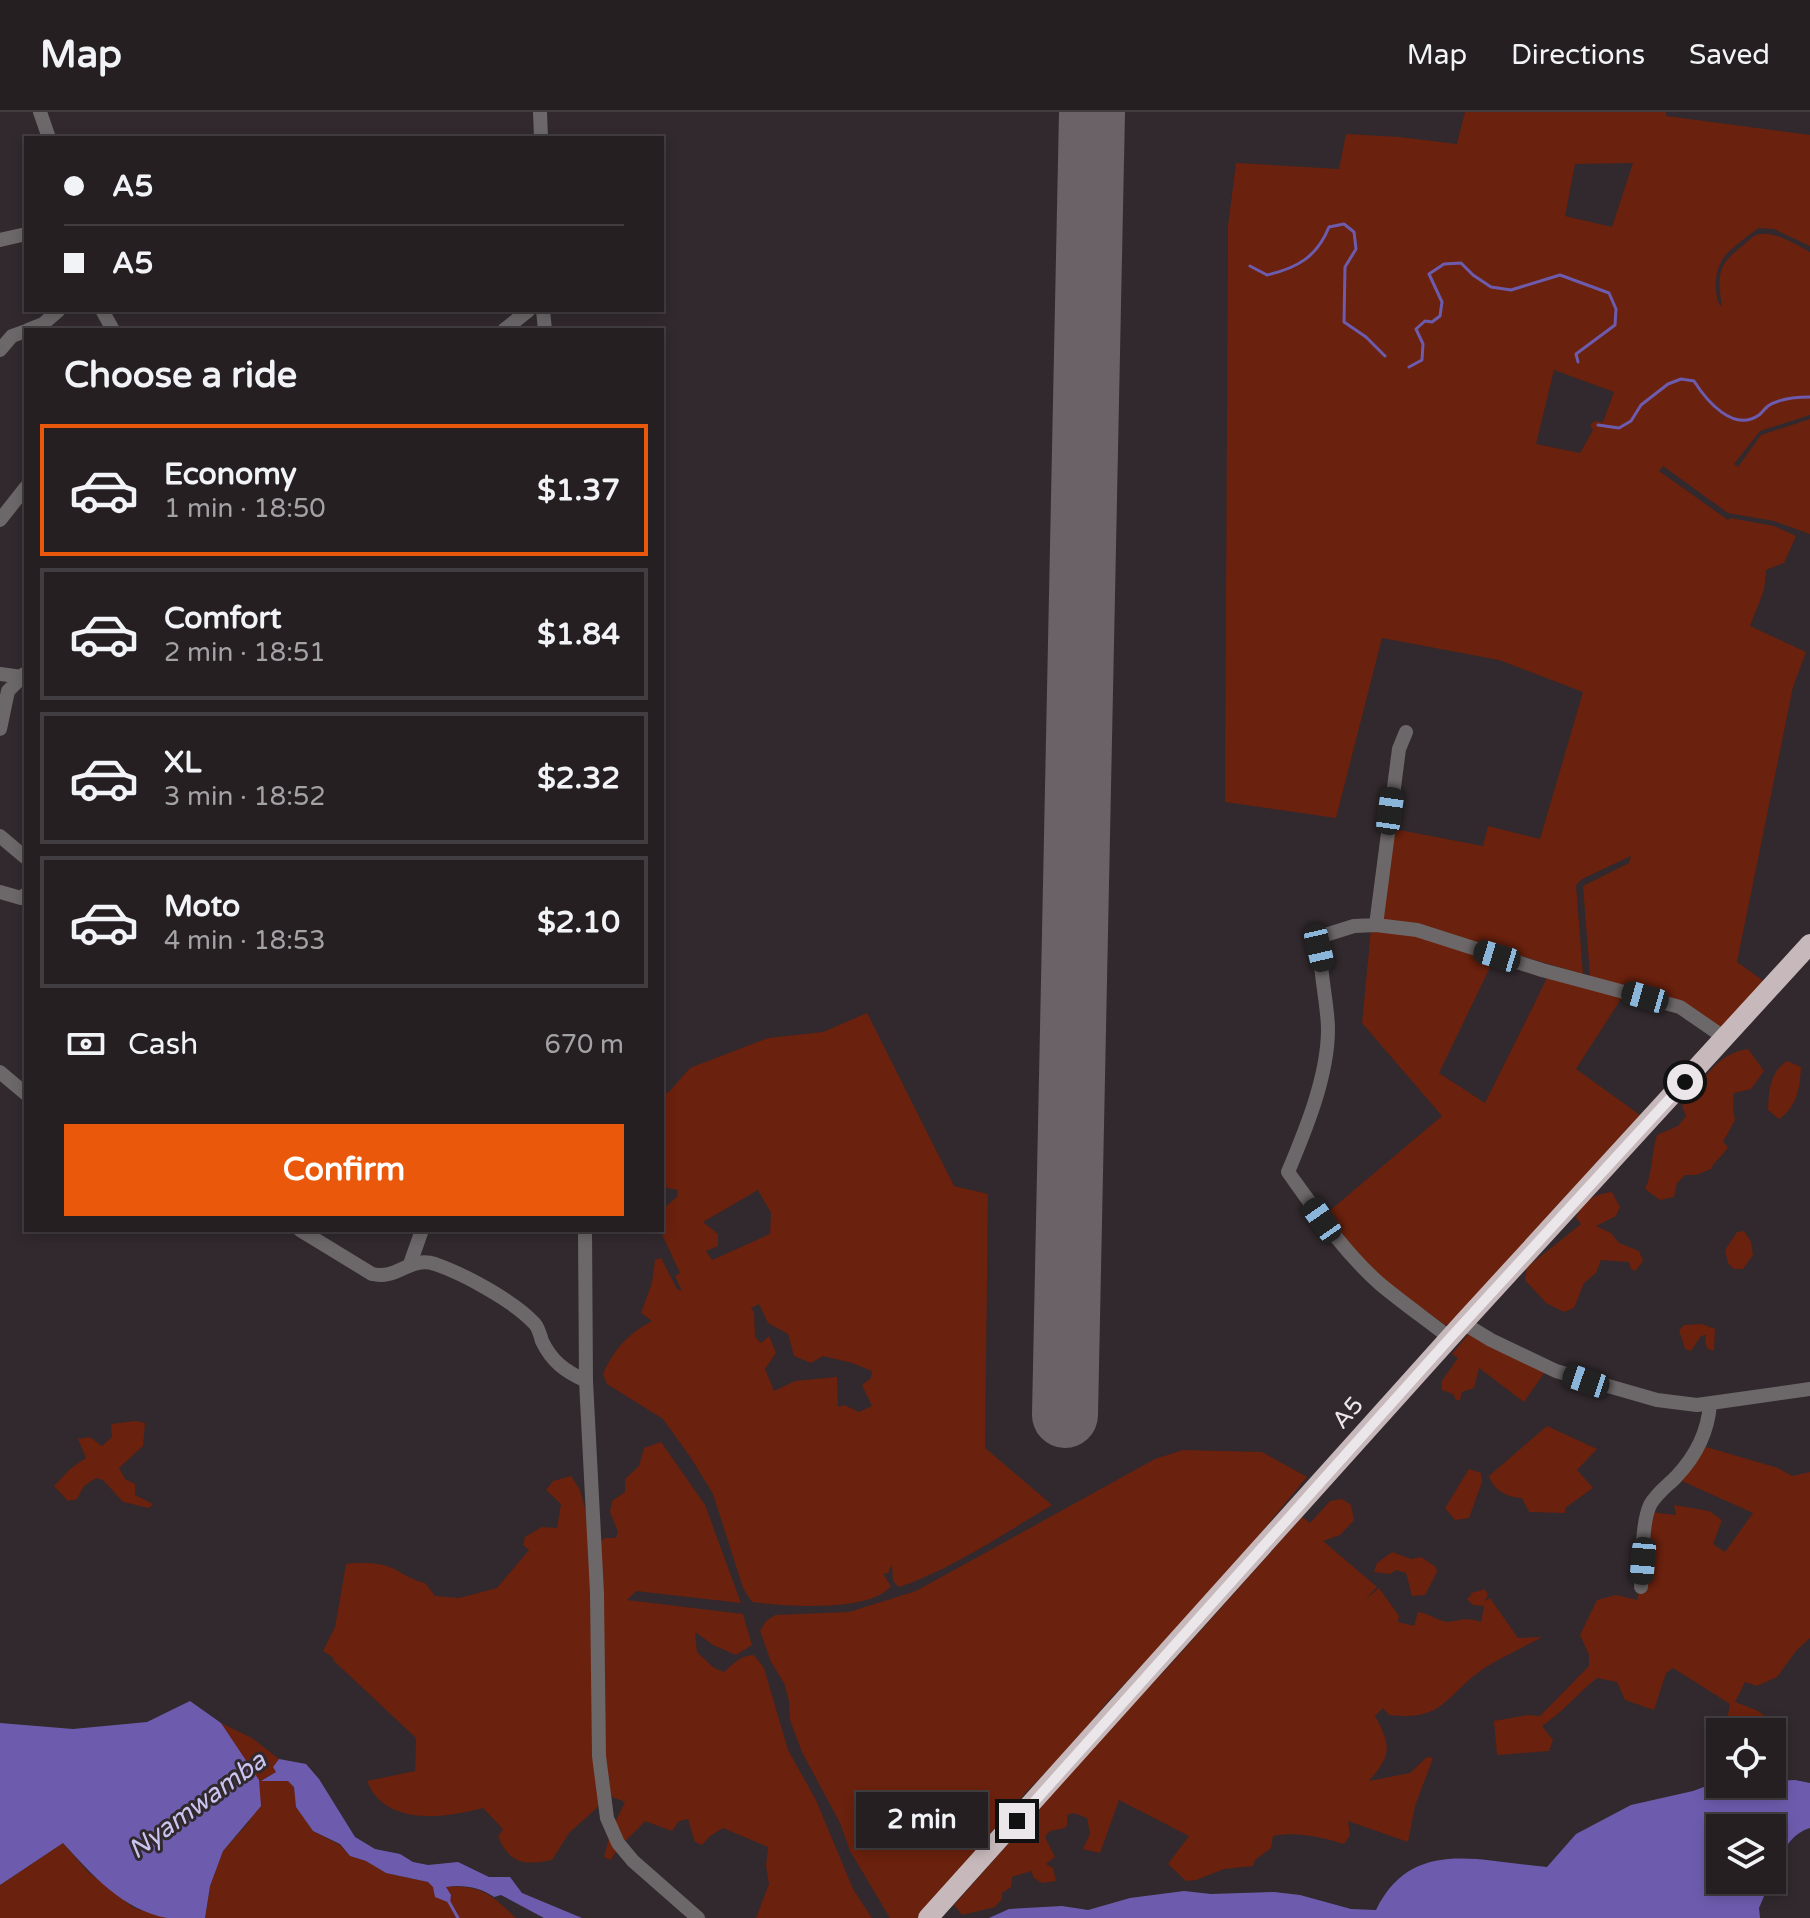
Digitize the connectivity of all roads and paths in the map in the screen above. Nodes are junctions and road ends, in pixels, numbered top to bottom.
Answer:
1 (40, 112) edge
2 (540, 112) edge
3 (48, 136) edge
4 (541, 136) edge
5 (24, 234) edge
6 (0, 240) edge
7 (57, 312) edge
8 (526, 312) edge
9 (32, 328) edge
10 (506, 328) edge
11 (24, 331) edge
12 (0, 350) edge
13 (24, 490) edge
14 (0, 520) edge
15 (24, 673) edge
16 (0, 674) edge
17 (0, 729) edge
18 (1406, 732) dead end
19 (0, 836) edge
20 (24, 856) edge
21 (0, 892) edge
22 (24, 896) edge
23 (1376, 925) junction
24 (1807, 953) edge
25 (1725, 1038) junction
26 (0, 1072) edge
27 (24, 1092) edge
28 (303, 1232) edge
29 (421, 1232) edge
30 (585, 1232) edge
31 (410, 1264) junction
32 (1457, 1331) junction
33 (586, 1381) junction
34 (1810, 1389) edge
35 (1710, 1404) junction
36 (1641, 1587) dead end
37 (698, 1918) edge
38 (928, 1918) edge

1 - 3 street
2 - 4 street
5 - 6 street
7 - 9 street
8 - 10 street
11 - 12 street
13 - 14 street
15 - 16 street
15 - 17 street
18 - 23 street
19 - 20 street
21 - 22 street
23 - 25 street
23 - 32 street
24 - 25 highway, A5 / A5
25 - 32 highway, A5 / A5
26 - 27 street
28 - 31 street
29 - 31 street
30 - 33 street
31 - 33 street
32 - 35 street
32 - 38 highway, A5 / A5
33 - 37 street
34 - 35 street
35 - 36 street

